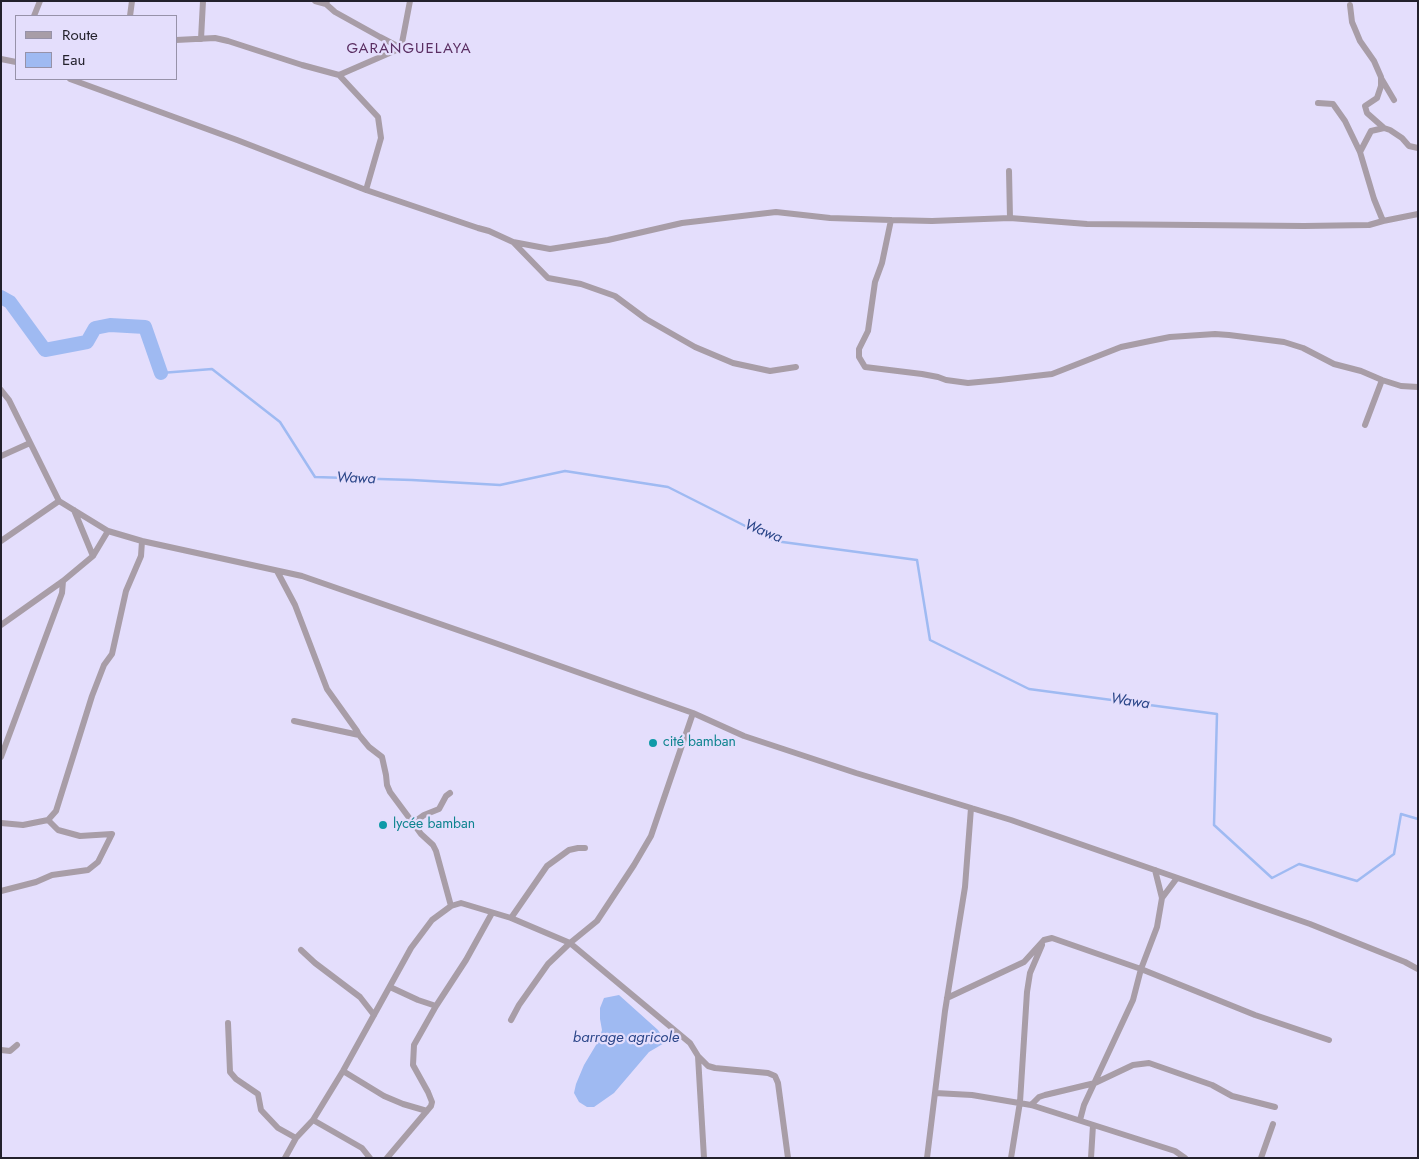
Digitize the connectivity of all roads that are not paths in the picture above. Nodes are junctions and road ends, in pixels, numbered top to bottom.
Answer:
1 (40, 1) edge
2 (132, 1) edge
3 (203, 1) edge
4 (315, 1) edge
5 (410, 1) edge
6 (326, 2) edge
7 (1350, 6) dead end
8 (34, 15) edge
9 (130, 15) edge
10 (201, 39) junction
11 (178, 40) edge
12 (401, 48) junction
13 (1, 59) edge
14 (15, 61) edge
15 (340, 74) junction
16 (1381, 77) junction
17 (83, 80) edge
18 (1394, 100) dead end
19 (1318, 103) dead end
20 (1384, 128) junction
21 (1418, 148) edge
22 (1360, 152) junction
23 (1009, 171) dead end
24 (366, 190) junction
25 (1418, 214) edge
26 (1010, 218) junction
27 (891, 220) junction
28 (1383, 221) junction
29 (513, 242) junction
30 (796, 367) dead end
31 (1382, 380) junction
32 (1418, 387) edge
33 (1, 390) edge
34 (1365, 426) dead end
35 (30, 443) junction
36 (1, 456) edge
37 (58, 501) junction
38 (74, 510) junction
39 (108, 530) junction
40 (1, 541) edge
41 (142, 541) junction
42 (93, 556) junction
43 (277, 571) junction
44 (63, 581) junction
45 (1, 625) edge
46 (693, 713) junction
47 (294, 721) dead end
48 (359, 735) junction
49 (1, 757) edge
50 (450, 793) dead end
51 (971, 808) junction
52 (48, 820) junction
53 (1, 823) edge
54 (413, 823) junction
55 (585, 848) dead end
56 (1154, 870) junction
57 (1177, 878) junction
58 (1, 891) edge
59 (1162, 898) junction
60 (452, 906) junction
61 (492, 912) junction
62 (510, 918) junction
63 (1044, 940) junction
64 (570, 943) junction
65 (301, 950) dead end
66 (1418, 969) edge
67 (1141, 970) junction
68 (390, 987) junction
69 (948, 998) junction
70 (436, 1006) junction
71 (374, 1015) junction
72 (512, 1020) dead end
73 (228, 1023) dead end
74 (1329, 1040) dead end
75 (16, 1045) dead end
76 (1, 1050) edge
77 (698, 1056) junction
78 (343, 1071) junction
79 (1095, 1082) junction
80 (935, 1093) junction
81 (1020, 1102) junction
82 (1031, 1104) junction
83 (1275, 1106) dead end
84 (427, 1111) junction
85 (313, 1120) junction
86 (1080, 1120) junction
87 (1273, 1124) dead end
88 (1093, 1126) junction
89 (296, 1138) junction
90 (285, 1158) edge
91 (370, 1158) edge
92 (387, 1158) edge
93 (704, 1158) edge
94 (788, 1158) edge
95 (927, 1158) edge
96 (1011, 1158) edge
97 (1091, 1158) edge
98 (1185, 1158) edge
99 (1261, 1158) edge

1 - 8 street
2 - 9 street
3 - 10 street
4 - 6 street
5 - 12 street
6 - 12 street
7 - 16 street
10 - 11 street
10 - 15 street
12 - 15 street
13 - 14 street
15 - 24 street
16 - 18 street
16 - 20 street
17 - 24 street
19 - 22 street
20 - 21 street
20 - 22 street
22 - 28 street
23 - 26 street
24 - 29 street
25 - 28 street
26 - 27 street
26 - 28 street
27 - 29 street
27 - 31 street
29 - 30 street
31 - 32 street
31 - 34 street
33 - 35 street
35 - 36 street
35 - 37 street
37 - 38 street
37 - 40 street
38 - 39 street
38 - 42 street
39 - 41 street
39 - 42 street
41 - 43 street
41 - 52 street
42 - 44 street
43 - 46 street
43 - 48 street
44 - 45 street
44 - 49 street
46 - 51 street
46 - 64 street
47 - 48 street
48 - 54 street
50 - 54 street
51 - 56 street
51 - 69 street
52 - 53 street
52 - 58 street
54 - 60 street
55 - 62 street
56 - 57 street
56 - 59 street
57 - 59 street
57 - 66 street
59 - 67 street
60 - 61 street
60 - 68 street
61 - 62 street
61 - 70 street
62 - 64 street
63 - 67 street
63 - 69 street
63 - 81 street
64 - 72 street
64 - 77 street
65 - 71 street
67 - 74 street
67 - 79 street
68 - 70 street
68 - 71 street
69 - 80 street
70 - 84 street
71 - 78 street
73 - 89 street
75 - 76 street
77 - 93 street
77 - 94 street
78 - 84 street
78 - 85 street
79 - 82 street
79 - 83 street
79 - 86 street
80 - 81 street
80 - 95 street
81 - 82 street
81 - 96 street
82 - 86 street
84 - 92 street
85 - 89 street
85 - 91 street
86 - 88 street
87 - 99 street
88 - 97 street
88 - 98 street
89 - 90 street

